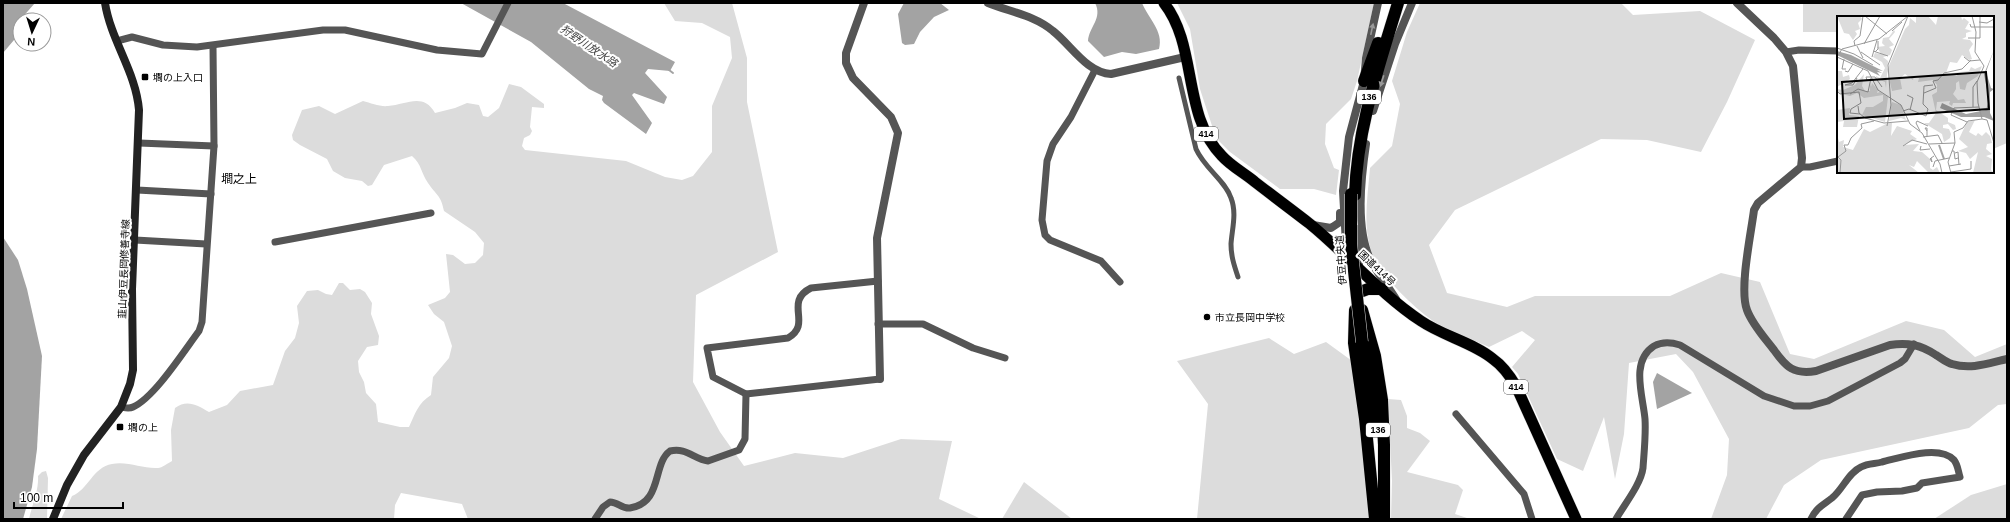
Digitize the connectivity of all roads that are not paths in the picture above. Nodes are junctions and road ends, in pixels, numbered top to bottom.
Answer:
1 (105, 3) edge
2 (508, 3) edge
3 (864, 3) edge
4 (988, 3) edge
5 (1164, 3) edge
6 (1378, 3) edge
7 (1394, 3) edge
8 (1398, 3) edge
9 (1405, 3) edge
10 (1412, 3) edge
11 (1737, 3) edge
12 (117, 40) junction
13 (1395, 44) junction
14 (213, 46) junction
15 (1837, 51) edge
16 (1786, 52) junction
17 (1186, 58) junction
18 (1095, 70) junction
19 (1179, 78) dead end
20 (1364, 81) junction
21 (139, 143) junction
22 (214, 146) junction
23 (1837, 161) edge
24 (1801, 167) junction
25 (137, 190) junction
26 (211, 194) junction
27 (1353, 194) junction
28 (431, 213) dead end
29 (1310, 225) junction
30 (135, 240) junction
31 (275, 242) dead end
32 (206, 244) junction
33 (1348, 258) junction
34 (1359, 267) junction
35 (1238, 277) dead end
36 (878, 281) junction
37 (1120, 282) dead end
38 (1382, 289) junction
39 (1360, 292) junction
40 (1400, 305) junction
41 (878, 324) junction
42 (1364, 342) junction
43 (1914, 344) junction
44 (1005, 358) dead end
45 (2007, 359) edge
46 (880, 379) joint
47 (746, 394) junction
48 (121, 407) junction
49 (1456, 414) dead end
50 (53, 519) edge
51 (595, 519) edge
52 (1376, 519) edge
53 (1382, 519) edge
54 (1532, 519) edge
55 (1576, 519) edge
56 (1616, 519) edge
57 (1811, 519) edge
58 (1846, 519) edge

1 - 12 main road, 韮山伊豆長岡修善寺線
2 - 14 street
3 - 36 street
4 - 18 street
5 - 17 highway, 国道414号 / 414
20 -> 6 street
7 - 20 highway
7 - 27 highway, 伊豆中央道 / 136
8 - 27 highway, 伊豆中央道 / 136
9 - 13 highway
10 - 13 street
11 - 16 street
12 - 14 street
12 - 21 main road, 韮山伊豆長岡修善寺線
13 -> 27 street
14 - 22 street
15 - 16 street
16 - 24 street
17 - 18 street
17 - 29 highway, 国道414号 / 414
18 - 37 street
19 - 35 street
20 - 27 street
21 - 22 street
21 - 25 main road, 韮山伊豆長岡修善寺線
22 - 26 street
23 - 24 street
24 - 43 street
25 - 26 street
25 - 30 main road, 韮山伊豆長岡修善寺線
26 - 32 street
27 - 29 street
27 - 33 street
27 - 34 street
27 - 40 street
27 - 42 highway, 伊豆中央道 / 136, bridge
28 - 31 street
29 - 33 highway, 国道414号 / 414
30 - 32 street
30 - 48 main road, 韮山伊豆長岡修善寺線
32 - 48 street
33 - 34 highway, 国道414号 / 414
33 - 52 highway
34 - 38 highway, 国道414号 / 414
34 - 39 highway
36 - 41 street
36 - 47 street
38 - 39 highway
38 - 40 highway, 国道414号 / 414
39 - 53 highway
40 - 55 highway, 国道414号 / 414
41 - 44 street
41 - 46 street
42 - 52 highway, 伊豆中央道 / 136
42 - 53 highway, 伊豆中央道 / 136
43 - 45 street
43 - 56 street
46 - 47 street
47 - 51 street
48 - 50 main road, 韮山伊豆長岡修善寺線
49 - 54 street
57 - 58 street

